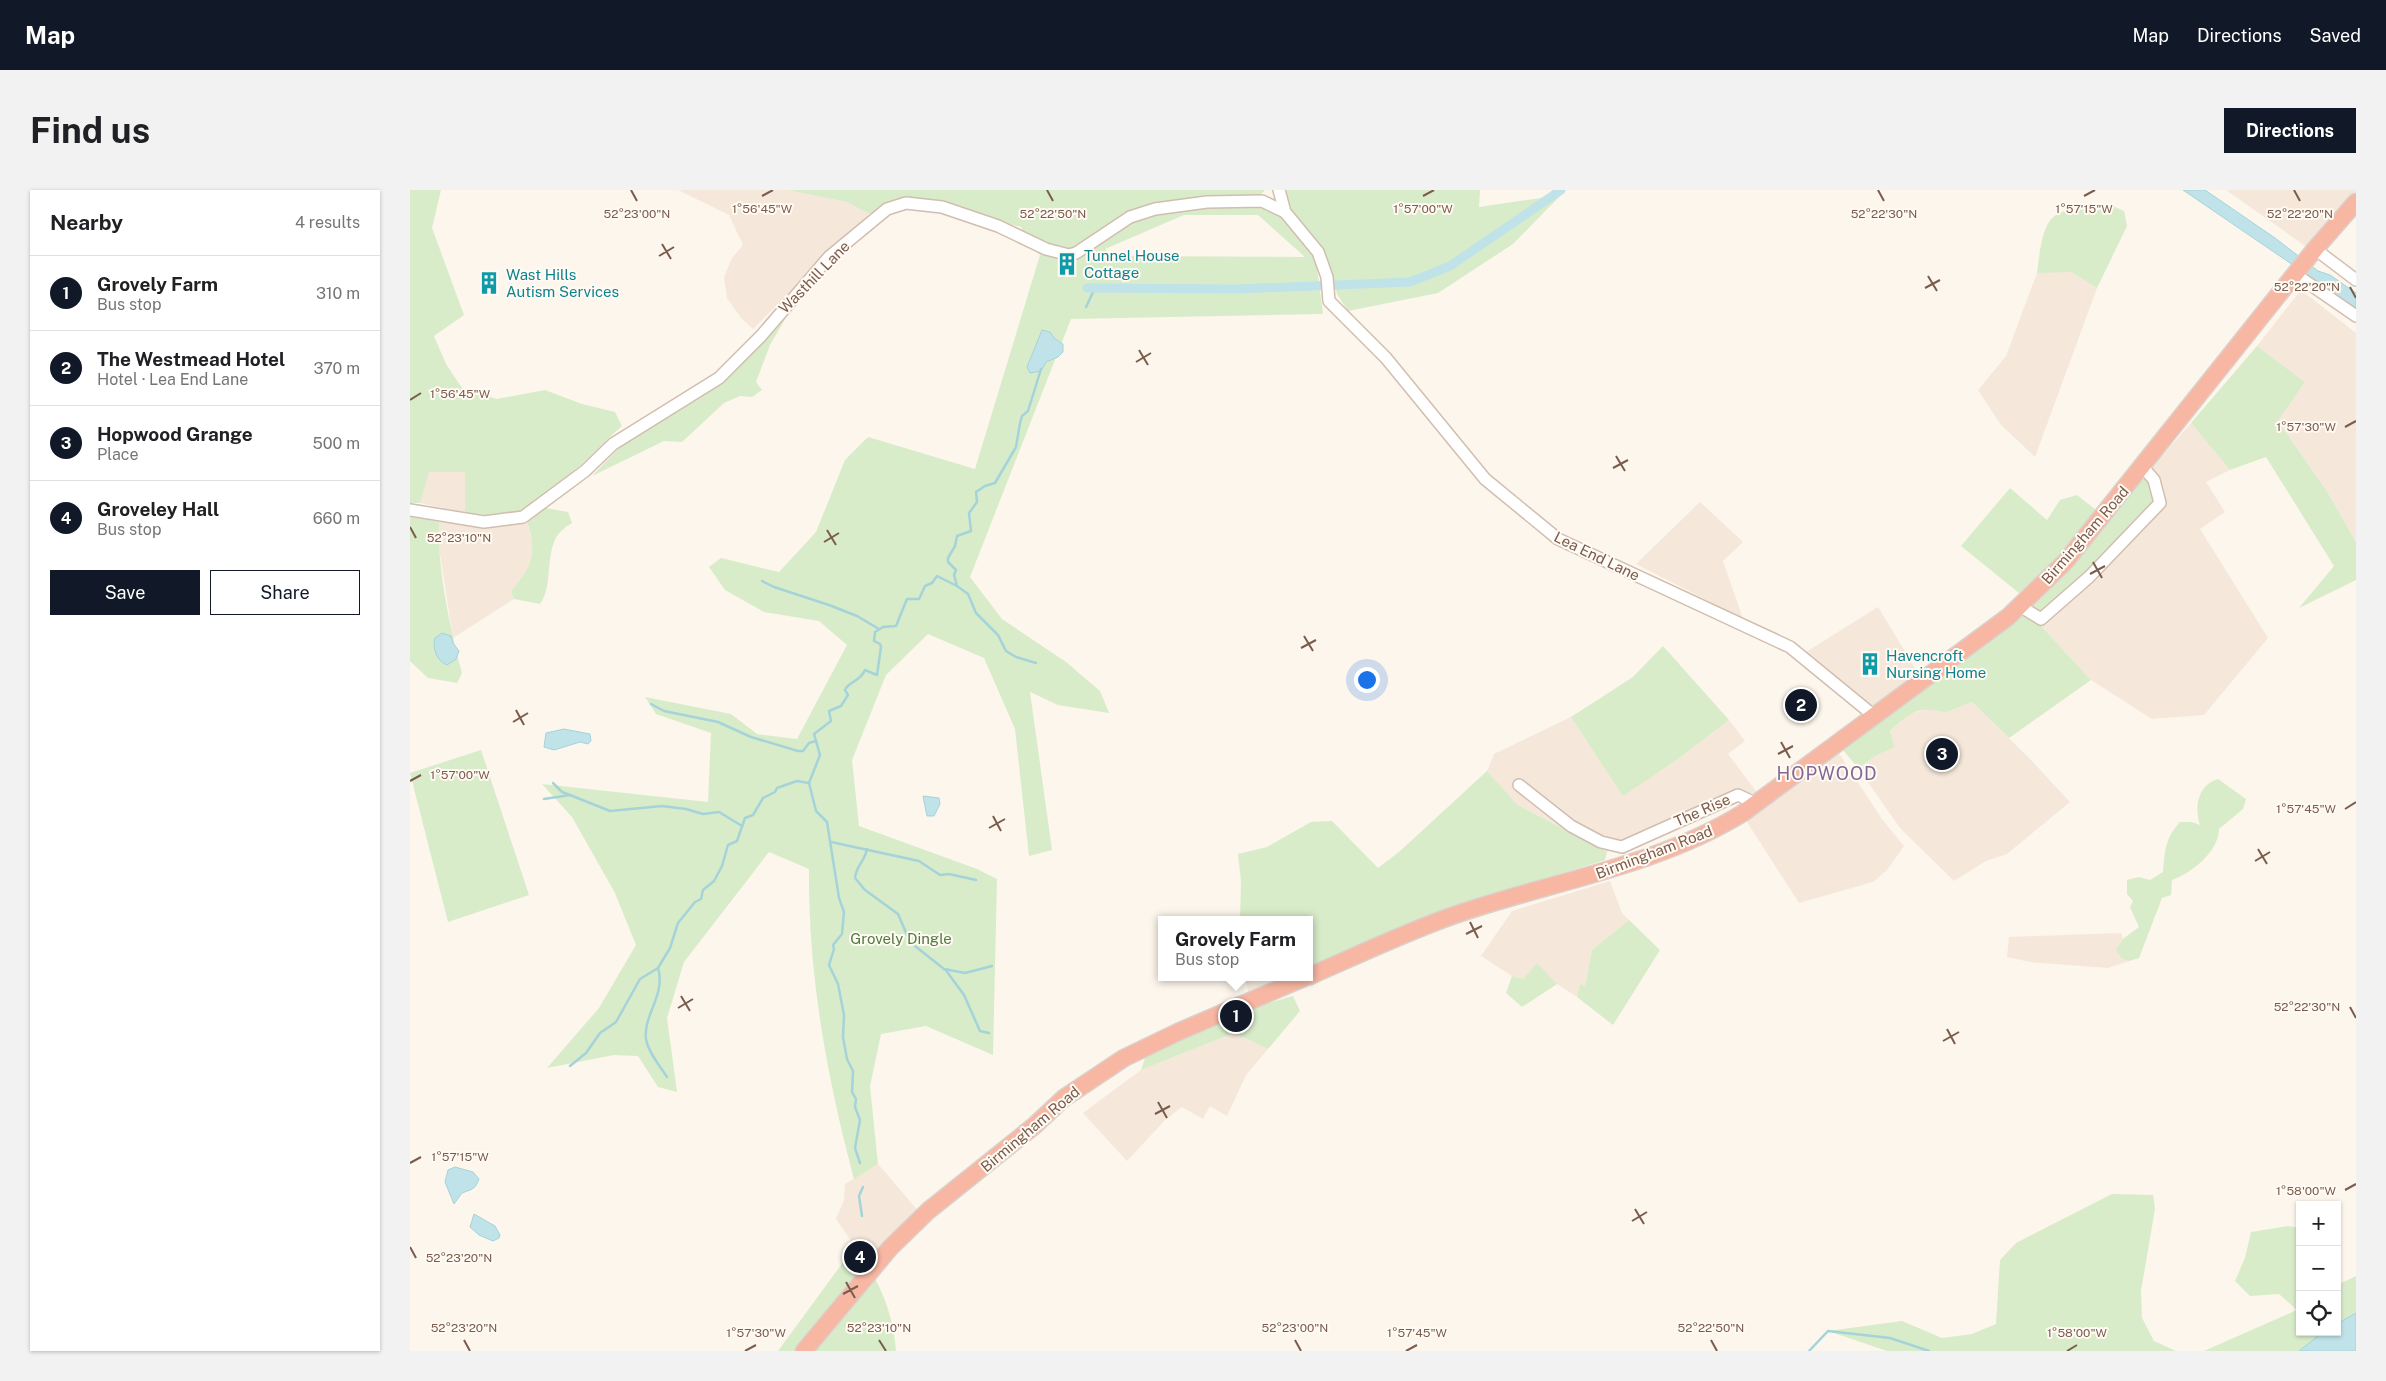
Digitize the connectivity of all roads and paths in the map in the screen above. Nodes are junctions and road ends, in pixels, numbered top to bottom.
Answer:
1 (1275, 190) edge
2 (1280, 190) edge
3 (1262, 201) junction
4 (2356, 202) edge
5 (1285, 212) junction
6 (2313, 252) junction
7 (2295, 274) junction
8 (2356, 280) edge
9 (2356, 316) edge
10 (2142, 468) junction
11 (410, 510) edge
12 (2020, 606) junction
13 (1874, 715) junction
14 (1519, 785) dead end
15 (1755, 803) junction
16 (1622, 847) junction
17 (1634, 862) junction
18 (1313, 975) edge
19 (1297, 981) edge
20 (804, 1351) edge

1 - 3 street
2 - 5 street
3 - 5 street, Wasthill Lane
3 - 11 street, Wasthill Lane
4 - 6 highway, Birmingham Road
5 - 13 street, Lea End Lane
6 - 7 highway, Birmingham Road
6 - 8 street
7 - 9 street
7 - 10 highway, Birmingham Road
10 - 12 highway, Birmingham Road
10 - 12 street
12 - 13 highway, Birmingham Road
13 - 15 highway, Birmingham Road
14 - 16 street
15 - 16 street, The Rise
15 - 17 highway, Birmingham Road
16 - 17 street
17 - 18 highway, Birmingham Road
19 - 20 highway, Birmingham Road

